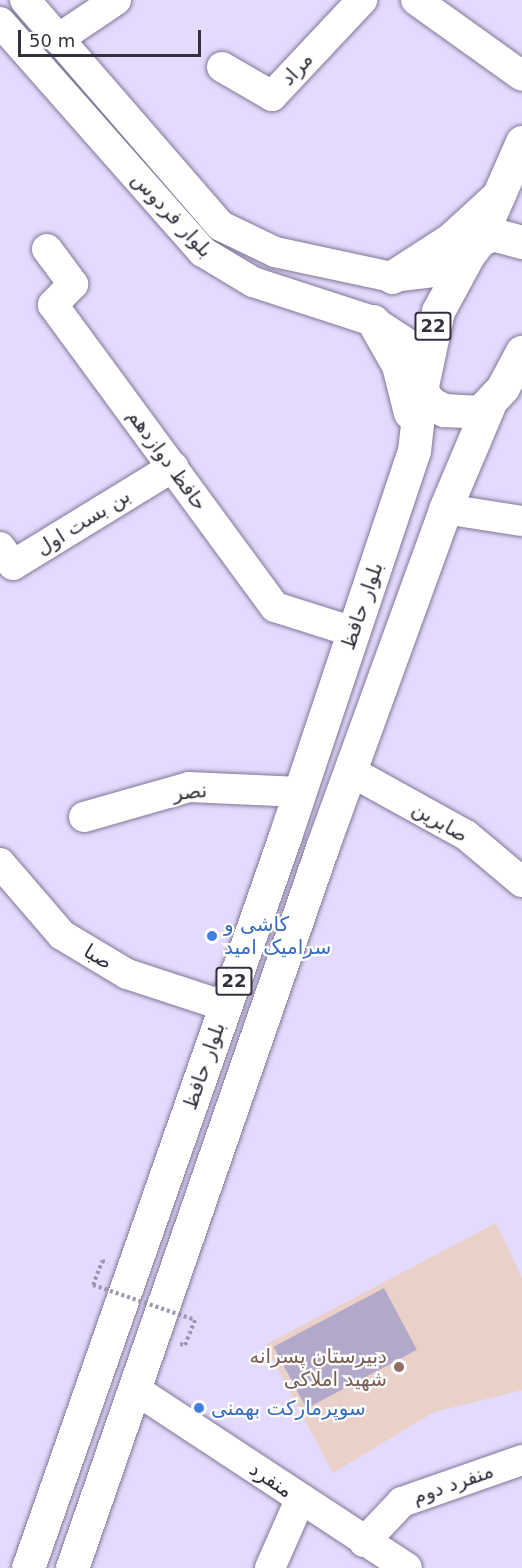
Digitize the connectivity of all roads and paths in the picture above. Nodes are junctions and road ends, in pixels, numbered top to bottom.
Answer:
1 (25, 0) edge
2 (116, 0) edge
3 (362, 0) edge
4 (416, 0) edge
5 (0, 22) edge
6 (58, 39) junction
7 (222, 67) dead end
8 (522, 76) edge
9 (522, 142) edge
10 (498, 196) junction
11 (480, 240) junction
12 (522, 242) edge
13 (47, 249) dead end
14 (459, 269) junction
15 (392, 277) junction
16 (373, 321) junction
17 (522, 352) edge
18 (425, 355) junction
19 (421, 390) junction
20 (488, 407) junction
21 (414, 451) junction
22 (173, 467) junction
23 (445, 509) junction
24 (522, 521) edge
25 (0, 547) edge
26 (354, 632) junction
27 (350, 771) junction
28 (300, 792) junction
29 (84, 817) dead end
30 (0, 863) edge
31 (522, 882) edge
32 (225, 1006) junction
33 (102, 1261) dead end
34 (185, 1345) dead end
35 (136, 1390) junction
36 (522, 1460) edge
37 (300, 1500) junction
38 (364, 1542) junction
39 (28, 1568) edge
40 (72, 1568) edge
41 (270, 1568) edge
42 (407, 1568) edge

1 - 6 street, بلوار فردوس
2 - 6 street
3 - 7 street, مراد
4 - 8 street
5 - 16 street, بلوار فردوس
6 - 15 street, بلوار فردوس
9 - 10 main road, 22
10 - 11 main road, 22
10 - 15 main road
11 - 12 main road
11 - 14 main road, 22
13 - 22 street, حافظ دوازدهم
14 - 15 street, بلوار فردوس
14 - 18 main road, 22
16 - 18 street, بلوار فردوس
16 - 21 main road
17 - 20 main road, 22
18 - 19 main road, 22
19 - 20 main road
19 - 21 main road, بلوار حافظ / 22
20 - 23 main road, بلوار حافظ / 22
21 - 26 main road, بلوار حافظ / 22
22 - 25 street, بن بست اول
22 - 26 street, حافظ دوازدهم
23 - 24 street
23 - 27 main road, بلوار حافظ / 22
26 - 28 main road, بلوار حافظ / 22
27 - 31 street, صابرین
27 - 35 main road, بلوار حافظ / 22
28 - 29 street, نصر
28 - 32 main road, بلوار حافظ / 22
30 - 32 street, صبا
32 - 39 main road, بلوار حافظ / 22
33 - 34 path, bridge
35 - 37 street, منفرد
35 - 40 main road, بلوار حافظ / 22
36 - 38 street, منفرد دوم
37 - 38 street, منفرد
37 - 41 street
38 - 42 street, منفرد

